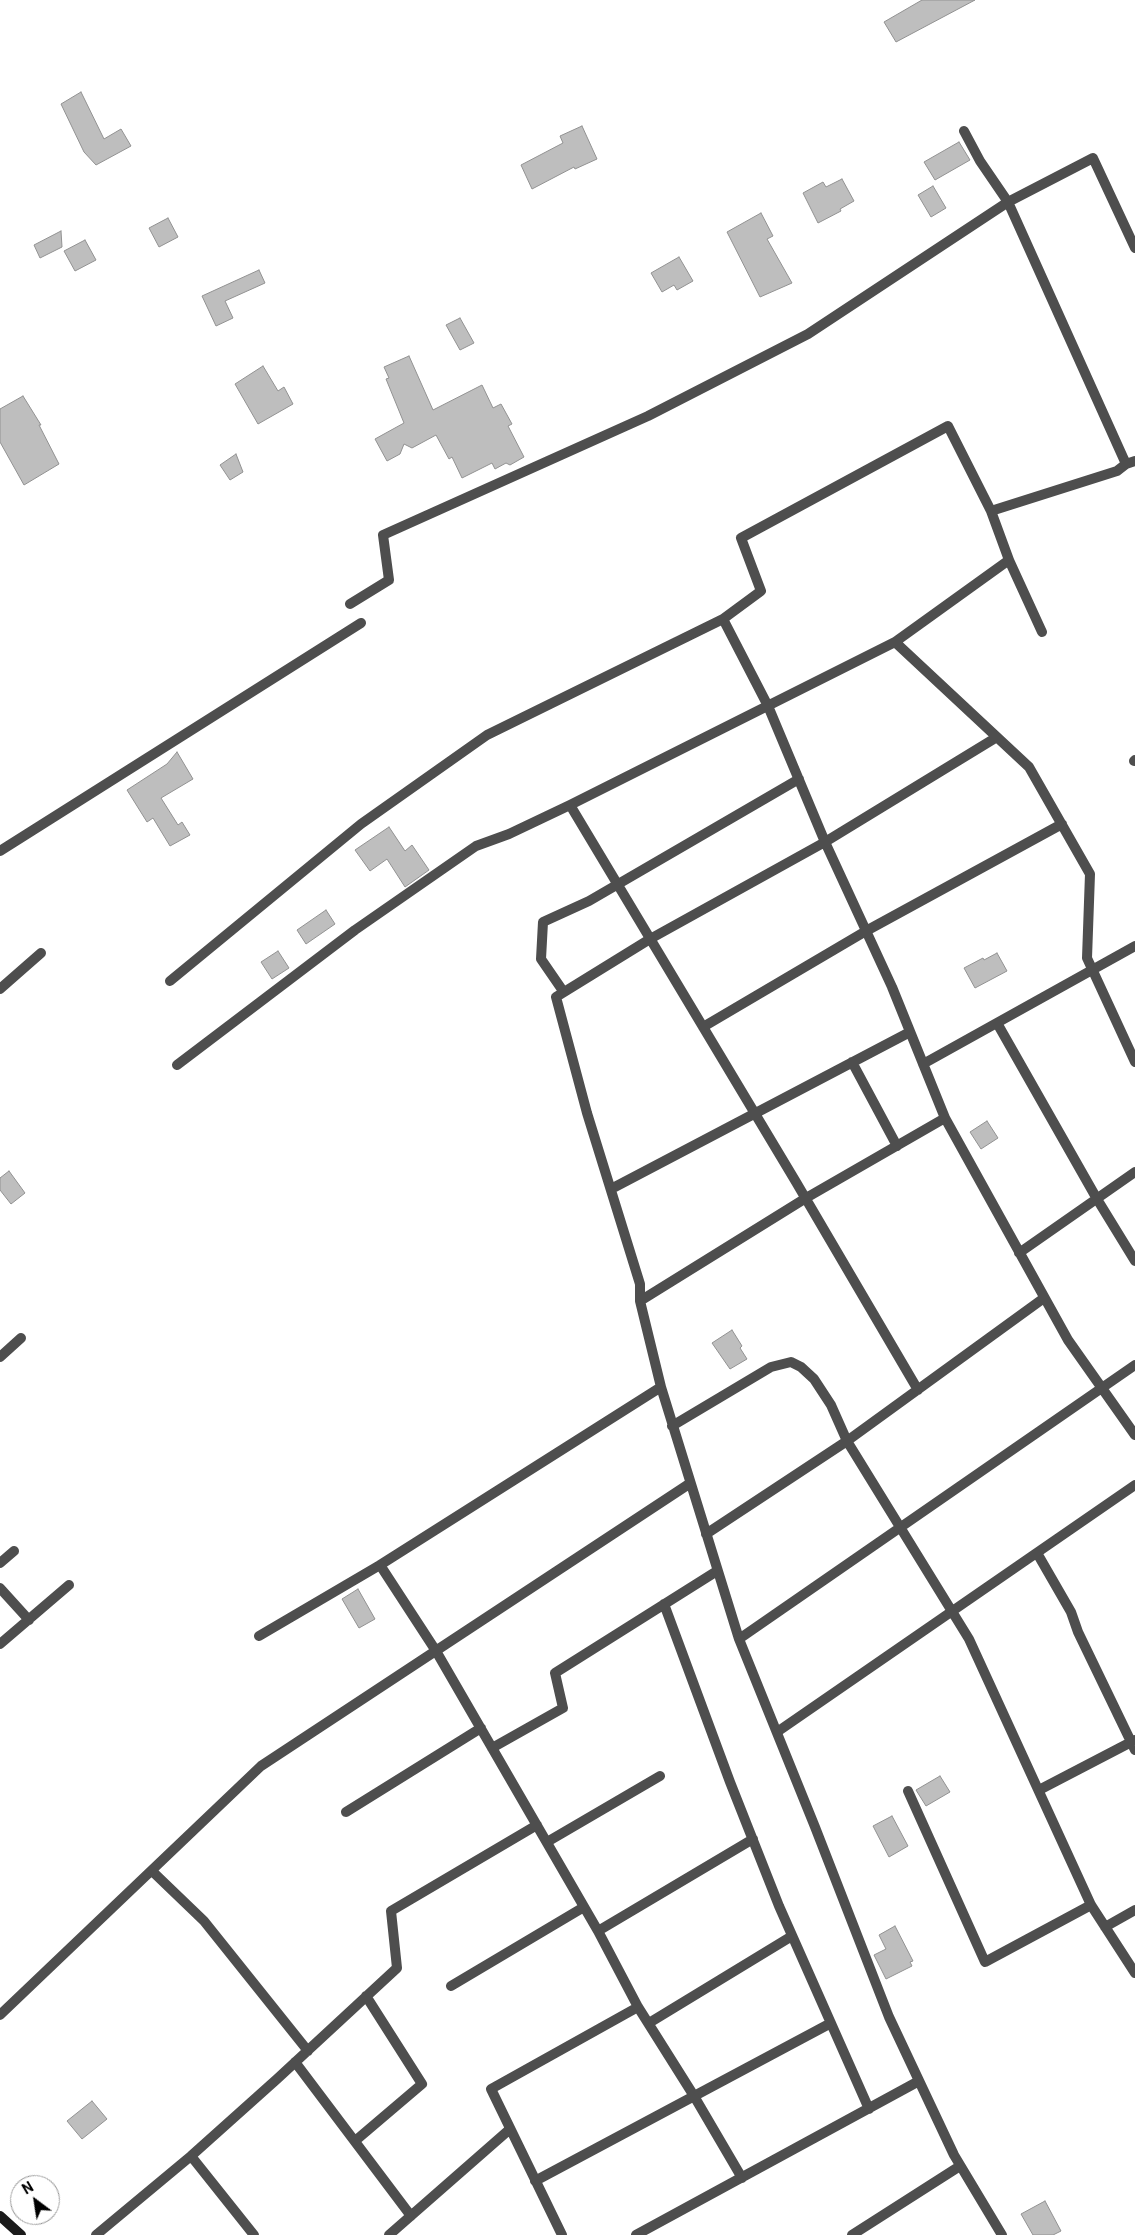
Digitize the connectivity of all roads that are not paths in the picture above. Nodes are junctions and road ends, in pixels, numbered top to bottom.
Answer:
1 (964, 131) dead end
2 (1008, 202) junction
3 (1135, 248) edge
4 (1130, 463) edge
5 (991, 511) junction
6 (1010, 560) junction
7 (350, 604) dead end
8 (723, 619) junction
9 (361, 623) dead end
10 (1042, 632) dead end
11 (895, 642) junction
12 (768, 706) junction
13 (997, 737) junction
14 (799, 779) junction
15 (570, 806) junction
16 (1062, 824) junction
17 (826, 842) junction
18 (0, 851) edge
19 (617, 884) junction
20 (866, 931) junction
21 (650, 939) junction
22 (1135, 946) edge
23 (41, 954) dead end
24 (1092, 970) junction
25 (170, 981) dead end
26 (0, 989) edge
27 (563, 991) junction
28 (997, 1023) junction
29 (703, 1027) junction
30 (910, 1032) junction
31 (852, 1062) junction
32 (1135, 1062) edge
33 (923, 1064) junction
34 (177, 1065) dead end
35 (755, 1114) junction
36 (945, 1118) junction
37 (897, 1146) junction
38 (1135, 1172) edge
39 (611, 1189) junction
40 (806, 1198) junction
41 (1096, 1199) junction
42 (1020, 1253) junction
43 (1135, 1261) edge
44 (1044, 1298) junction
45 (640, 1301) junction
46 (21, 1338) dead end
47 (0, 1357) edge
48 (1135, 1366) edge
49 (661, 1387) junction
50 (918, 1390) junction
51 (1103, 1390) junction
52 (672, 1426) junction
53 (1135, 1435) edge
54 (847, 1441) junction
55 (689, 1484) junction
56 (1135, 1485) edge
57 (901, 1528) junction
58 (706, 1534) junction
59 (14, 1551) dead end
60 (1037, 1553) junction
61 (0, 1563) edge
62 (380, 1565) junction
63 (717, 1571) junction
64 (69, 1585) dead end
65 (0, 1588) edge
66 (664, 1604) junction
67 (952, 1611) junction
68 (29, 1620) junction
69 (259, 1636) dead end
70 (739, 1639) junction
71 (0, 1644) edge
72 (436, 1651) junction
73 (481, 1728) junction
74 (777, 1732) junction
75 (1134, 1744) edge
76 (492, 1748) junction
77 (660, 1776) dead end
78 (908, 1790) dead end
79 (1039, 1790) junction
80 (346, 1812) dead end
81 (536, 1824) junction
82 (753, 1840) junction
83 (547, 1842) junction
84 (152, 1871) junction
85 (1091, 1905) junction
86 (584, 1907) junction
87 (1135, 1910) edge
88 (1105, 1927) junction
89 (598, 1930) junction
90 (792, 1936) junction
91 (1135, 1973) edge
92 (451, 1986) dead end
93 (366, 1996) junction
94 (638, 2008) junction
95 (0, 2015) edge
96 (831, 2022) junction
97 (649, 2023) junction
98 (308, 2051) junction
99 (295, 2062) junction
100 (919, 2081) junction
101 (694, 2096) junction
102 (868, 2109) junction
103 (510, 2129) junction
104 (355, 2141) junction
105 (191, 2156) junction
106 (960, 2166) junction
107 (742, 2178) junction
108 (536, 2181) junction
109 (0, 2216) edge
110 (410, 2216) junction
111 (21, 2235) edge
112 (96, 2235) edge
113 (254, 2235) edge
114 (389, 2235) edge
115 (562, 2235) edge
116 (636, 2235) edge
117 (852, 2235) edge
118 (1002, 2235) edge

1 - 2 street
2 - 3 street
2 - 4 street
2 - 7 street
4 - 5 street
5 - 6 street
5 - 8 street
6 - 10 street
6 - 11 street
8 - 12 street
8 - 25 street
9 - 18 street
11 - 12 street
11 - 13 street
12 - 14 street
12 - 15 street
13 - 16 street
13 - 17 street
14 - 17 street
14 - 19 street
15 - 19 street
15 - 34 street
16 - 20 street
16 - 24 street
17 - 20 street
17 - 21 street
19 - 21 street
19 - 27 street
20 - 29 street
20 - 30 street
21 - 27 street
21 - 29 street
22 - 24 street
23 - 26 street
24 - 28 street
24 - 32 street
27 - 39 street
28 - 33 street
28 - 41 street
29 - 35 street
30 - 31 street
30 - 33 street
31 - 35 street
31 - 37 street
33 - 36 street
35 - 39 street
35 - 40 street
36 - 37 street
36 - 42 street
37 - 40 street
38 - 41 street
39 - 45 street
40 - 45 street
40 - 50 street
41 - 42 street
41 - 43 street
42 - 44 street
44 - 50 street
44 - 51 street
45 - 49 street
46 - 47 street
48 - 51 street
49 - 52 street
49 - 62 street
50 - 54 street
51 - 53 street
51 - 57 street
52 - 54 street
52 - 55 street
54 - 57 street
54 - 58 street
55 - 58 street
55 - 72 street
56 - 60 street
57 - 67 street
57 - 70 street
58 - 63 street
59 - 61 street
60 - 67 street
60 - 75 street
62 - 69 street
62 - 72 street
63 - 66 street
63 - 70 street
64 - 68 street
65 - 68 street
66 - 76 street
66 - 82 street
67 - 74 street
67 - 79 street
68 - 71 street
70 - 74 street
72 - 73 street
72 - 84 street
73 - 76 street
73 - 80 street
74 - 100 street
75 - 79 street
76 - 81 street
77 - 83 street
78 - 85 street
79 - 85 street
81 - 83 street
81 - 93 street
82 - 89 street
82 - 90 street
83 - 86 street
84 - 95 street
84 - 98 street
85 - 88 street
86 - 89 street
86 - 92 street
87 - 88 street
88 - 91 street
89 - 94 street
90 - 96 street
90 - 97 street
93 - 98 street
93 - 104 street
94 - 97 street
94 - 103 street
96 - 101 street
96 - 102 street
97 - 101 street
98 - 99 street
99 - 104 street
99 - 105 street
100 - 102 street
100 - 106 street
101 - 107 street
101 - 108 street
102 - 107 street
103 - 108 street
103 - 110 street
104 - 110 street
105 - 112 street
105 - 113 street
106 - 117 street
106 - 118 street
107 - 116 street
108 - 115 street
109 - 111 main road
110 - 114 street

